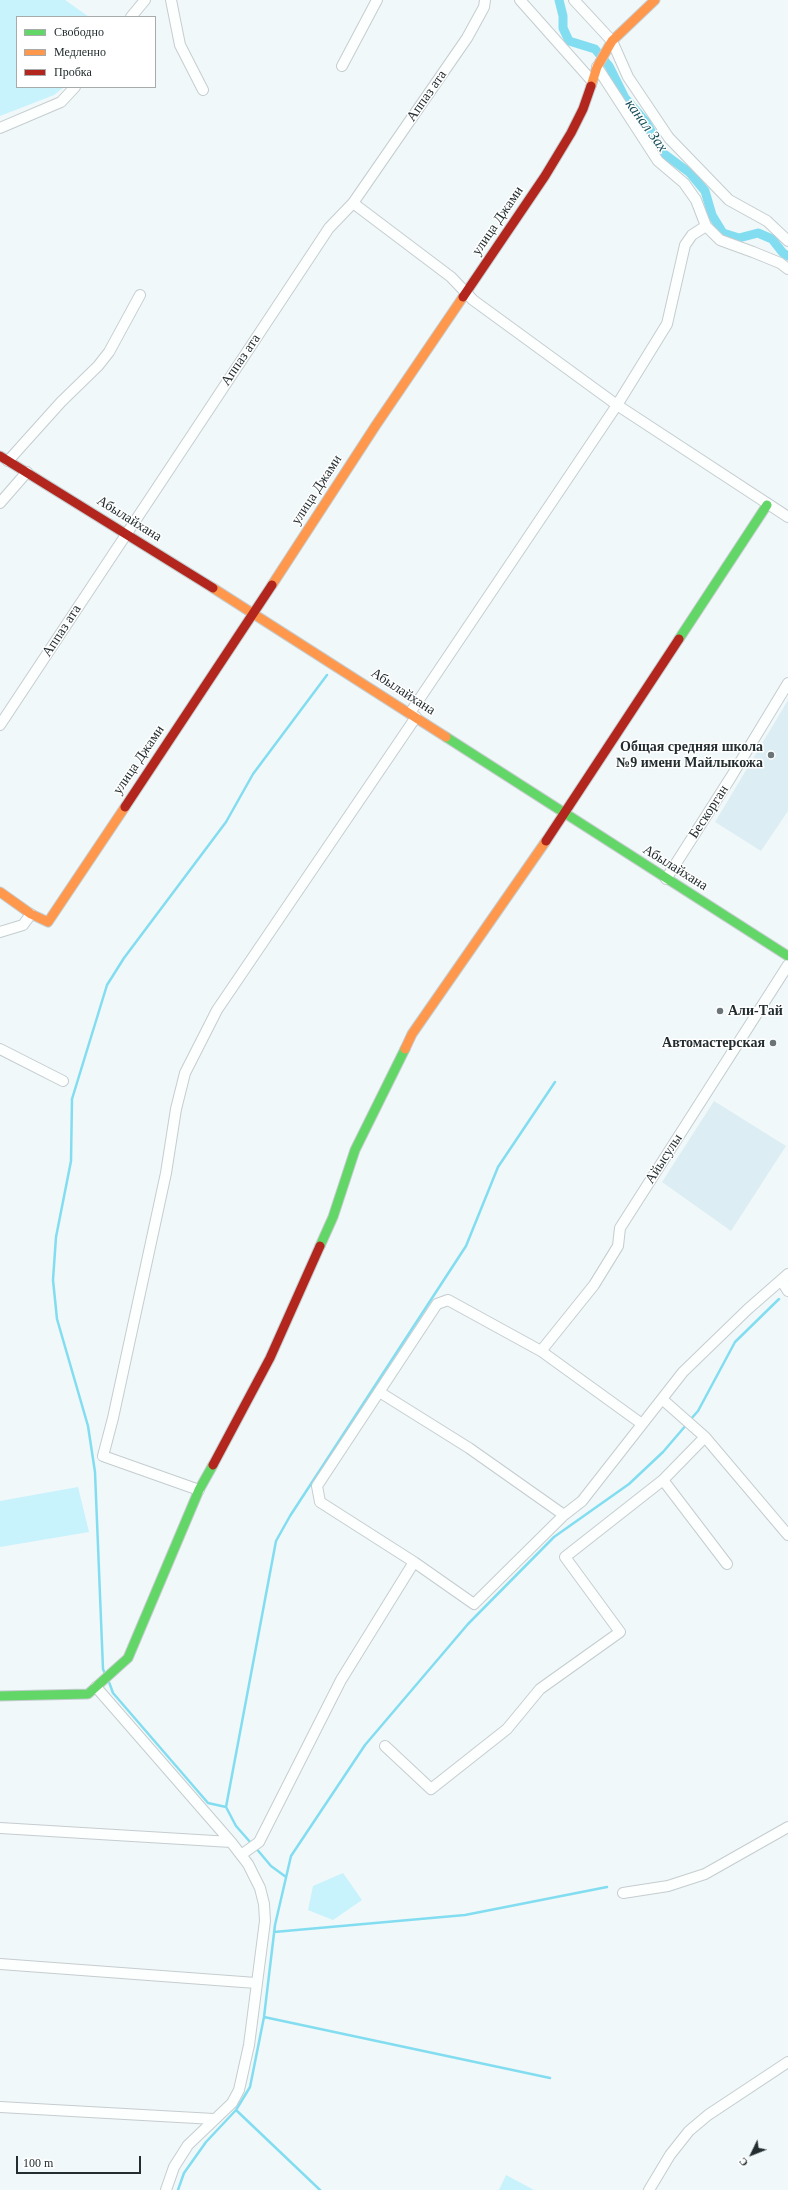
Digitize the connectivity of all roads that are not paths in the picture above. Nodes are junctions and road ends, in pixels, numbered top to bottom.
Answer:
1 (145, 0) edge
2 (171, 0) edge
3 (377, 0) edge
4 (485, 0) edge
5 (520, 0) edge
6 (574, 0) edge
7 (655, 0) edge
8 (132, 16) edge
9 (612, 41) junction
10 (342, 66) dead end
11 (597, 67) junction
12 (592, 81) junction
13 (74, 88) edge
14 (203, 90) dead end
15 (0, 128) edge
16 (353, 203) junction
17 (706, 226) junction
18 (788, 240) edge
19 (788, 269) edge
20 (467, 293) junction
21 (140, 295) dead end
22 (617, 405) junction
23 (4, 458) edge
24 (26, 472) junction
25 (0, 502) edge
26 (767, 505) junction
27 (788, 517) edge
28 (126, 534) junction
29 (253, 613) junction
30 (788, 683) edge
31 (413, 715) junction
32 (0, 725) edge
33 (564, 814) junction
34 (666, 879) junction
35 (0, 892) edge
36 (31, 914) junction
37 (0, 932) edge
38 (788, 956) edge
39 (788, 965) edge
40 (0, 1049) edge
41 (63, 1081) dead end
42 (784, 1277) edge
43 (788, 1291) edge
44 (541, 1351) junction
45 (380, 1393) junction
46 (662, 1399) junction
47 (642, 1424) junction
48 (705, 1437) junction
49 (663, 1480) junction
50 (199, 1490) junction
51 (564, 1515) junction
52 (788, 1535) edge
53 (414, 1562) junction
54 (727, 1564) dead end
55 (96, 1687) junction
56 (0, 1696) edge
57 (385, 1746) dead end
58 (788, 1827) edge
59 (0, 1828) edge
60 (231, 1842) junction
61 (241, 1855) junction
62 (623, 1893) dead end
63 (0, 1964) edge
64 (256, 1983) junction
65 (788, 2062) edge
66 (0, 2107) edge
67 (214, 2119) junction
68 (166, 2190) edge
69 (650, 2190) edge

1 - 8 street
2 - 14 street
3 - 10 street
4 - 16 street, Аппаз ата
5 - 12 street
6 - 9 street
7 - 9 street, улица Джами
9 - 11 street, улица Джами
9 - 18 street
11 - 12 street, улица Джами
11 - 17 street
12 - 20 street, улица Джами
13 - 15 street
16 - 20 street
16 - 28 street, Аппаз ата
17 - 19 street
17 - 22 street
20 - 22 street
20 - 29 street, улица Джами
21 - 23 street
22 - 26 street
22 - 31 street
23 - 24 street, Абылайхана
24 - 25 street
24 - 28 street, Абылайхана
26 - 27 street
26 - 33 street
28 - 29 street, Абылайхана
28 - 32 street, Аппаз ата
29 - 31 street, Абылайхана
29 - 36 street, улица Джами
30 - 34 street, Бескорган
31 - 33 street, Абылайхана
31 - 50 street
33 - 34 street, Абылайхана
33 - 50 street
34 - 38 street, Абылайхана
35 - 36 street
36 - 37 street
39 - 44 street, Айысулы
40 - 41 street
42 - 43 street
42 - 46 street
44 - 45 street
44 - 47 street
45 - 51 street
45 - 53 street
46 - 47 street
46 - 48 street
47 - 51 street
48 - 49 street
48 - 52 street
49 - 54 street
49 - 57 street
50 - 55 street
51 - 53 street
53 - 61 street
55 - 56 street
55 - 60 street
58 - 62 street
59 - 60 street
60 - 61 street
61 - 64 street
63 - 64 street
64 - 67 street
65 - 69 street
66 - 67 street
67 - 68 street

